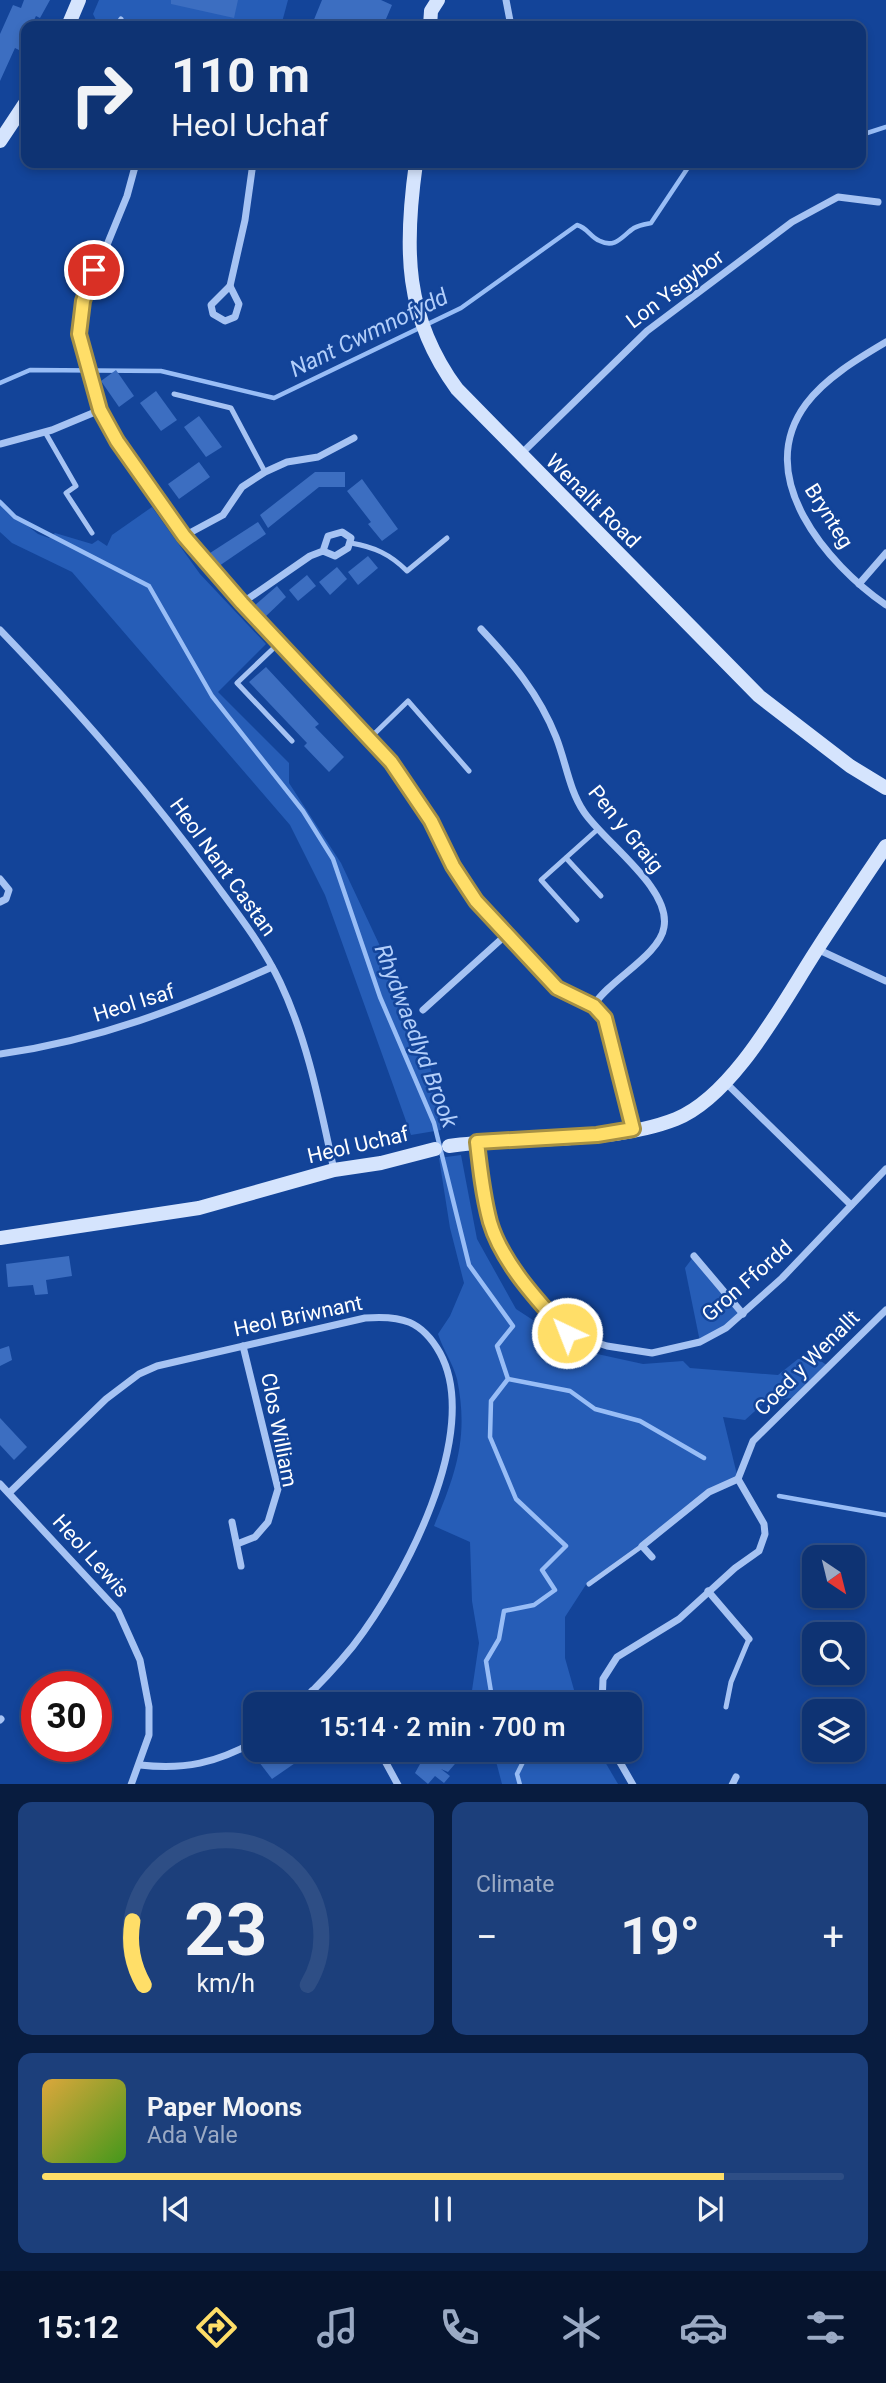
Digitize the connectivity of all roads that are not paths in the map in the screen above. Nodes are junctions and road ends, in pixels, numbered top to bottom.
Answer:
1 (79, 0) edge
2 (506, 0) edge
3 (70, 21) edge
4 (510, 21) edge
5 (21, 110) edge
6 (0, 141) edge
7 (135, 168) edge
8 (252, 168) edge
9 (415, 168) edge
10 (878, 202) dead end
11 (230, 286) junction
12 (886, 342) edge
13 (174, 394) dead end
14 (100, 410) junction
15 (45, 432) junction
16 (354, 438) dead end
17 (0, 444) edge
18 (519, 456) junction
19 (265, 471) junction
20 (92, 533) dead end
21 (184, 536) junction
22 (447, 538) dead end
23 (351, 543) junction
24 (323, 551) junction
25 (886, 553) edge
26 (859, 583) junction
27 (242, 603) junction
28 (886, 605) edge
29 (481, 629) dead end
30 (0, 630) edge
31 (279, 643) junction
32 (370, 738) junction
33 (292, 741) dead end
34 (469, 771) dead end
35 (886, 788) edge
36 (598, 829) junction
37 (886, 846) edge
38 (566, 858) junction
39 (0, 879) edge
40 (601, 896) dead end
41 (0, 902) edge
42 (577, 920) dead end
43 (507, 934) junction
44 (817, 949) junction
45 (272, 967) junction
46 (886, 981) edge
47 (594, 1006) junction
48 (423, 1010) dead end
49 (0, 1054) edge
50 (725, 1081) junction
51 (633, 1129) junction
52 (477, 1142) junction
53 (886, 1169) edge
54 (334, 1171) junction
55 (851, 1205) junction
56 (0, 1238) edge
57 (694, 1256) dead end
58 (886, 1310) edge
59 (743, 1314) junction
60 (243, 1346) junction
61 (738, 1479) junction
62 (0, 1484) edge
63 (9, 1493) junction
64 (232, 1522) dead end
65 (237, 1544) junction
66 (642, 1546) junction
67 (652, 1557) dead end
68 (242, 1566) dead end
69 (589, 1584) dead end
70 (708, 1591) junction
71 (749, 1639) joint
72 (312, 1691) edge
73 (602, 1692) edge
74 (726, 1707) dead end
75 (243, 1748) edge
76 (386, 1762) edge
77 (620, 1762) edge
78 (139, 1765) junction
79 (131, 1784) edge
80 (398, 1784) edge
81 (633, 1784) edge

1 - 3 street
2 - 4 street
5 - 6 street
7 - 14 street
8 - 11 street
9 - 18 street, Wenallt Road
10 - 18 street, Lon Ysgybor
11 - 11 street
12 - 26 street, Brynteg
13 - 19 lane
14 - 15 street
14 - 21 street
15 - 17 street
15 - 20 lane
16 - 19 street
18 - 35 street, Wenallt Road
19 - 21 street
21 - 27 street
22 - 23 lane
23 - 24 street
23 - 24 street
24 - 27 street
25 - 26 street
26 - 28 street, Brynteg
27 - 31 street
29 - 36 street, Pen y Graig
30 - 45 street, Heol Nant Castan
31 - 32 street
31 - 33 lane
32 - 34 lane
32 - 43 street
36 - 38 lane
36 - 47 street, Pen y Graig
37 - 44 street, Heol Uchaf
38 - 40 lane
38 - 42 lane
39 - 41 street
43 - 47 street
43 - 48 street
44 - 46 street
44 - 50 street, Heol Uchaf
45 - 49 street, Heol Isaf
45 - 54 street, Heol Nant Castan
47 - 51 street
50 - 51 street, Heol Uchaf
50 - 55 street
51 - 52 street, Heol Uchaf
52 - 54 street, Heol Uchaf
52 - 59 street, Gron Ffordd
53 - 55 street, Gron Ffordd
54 - 56 street, Heol Uchaf
55 - 59 street, Gron Ffordd
57 - 59 street
58 - 61 street, Coed y Wenallt
60 - 63 street, Heol Briwnant
60 - 65 street, Clos William
60 - 72 street, Heol Briwnant
61 - 66 street
61 - 70 street
62 - 63 street, Heol Lewis
63 - 78 street, Heol Lewis
64 - 65 street
65 - 68 street
66 - 67 street
66 - 69 lane
70 - 71 street
70 - 73 street
71 - 74 lane
75 - 78 street
76 - 80 street
77 - 81 street
78 - 79 street, Heol Lewis

